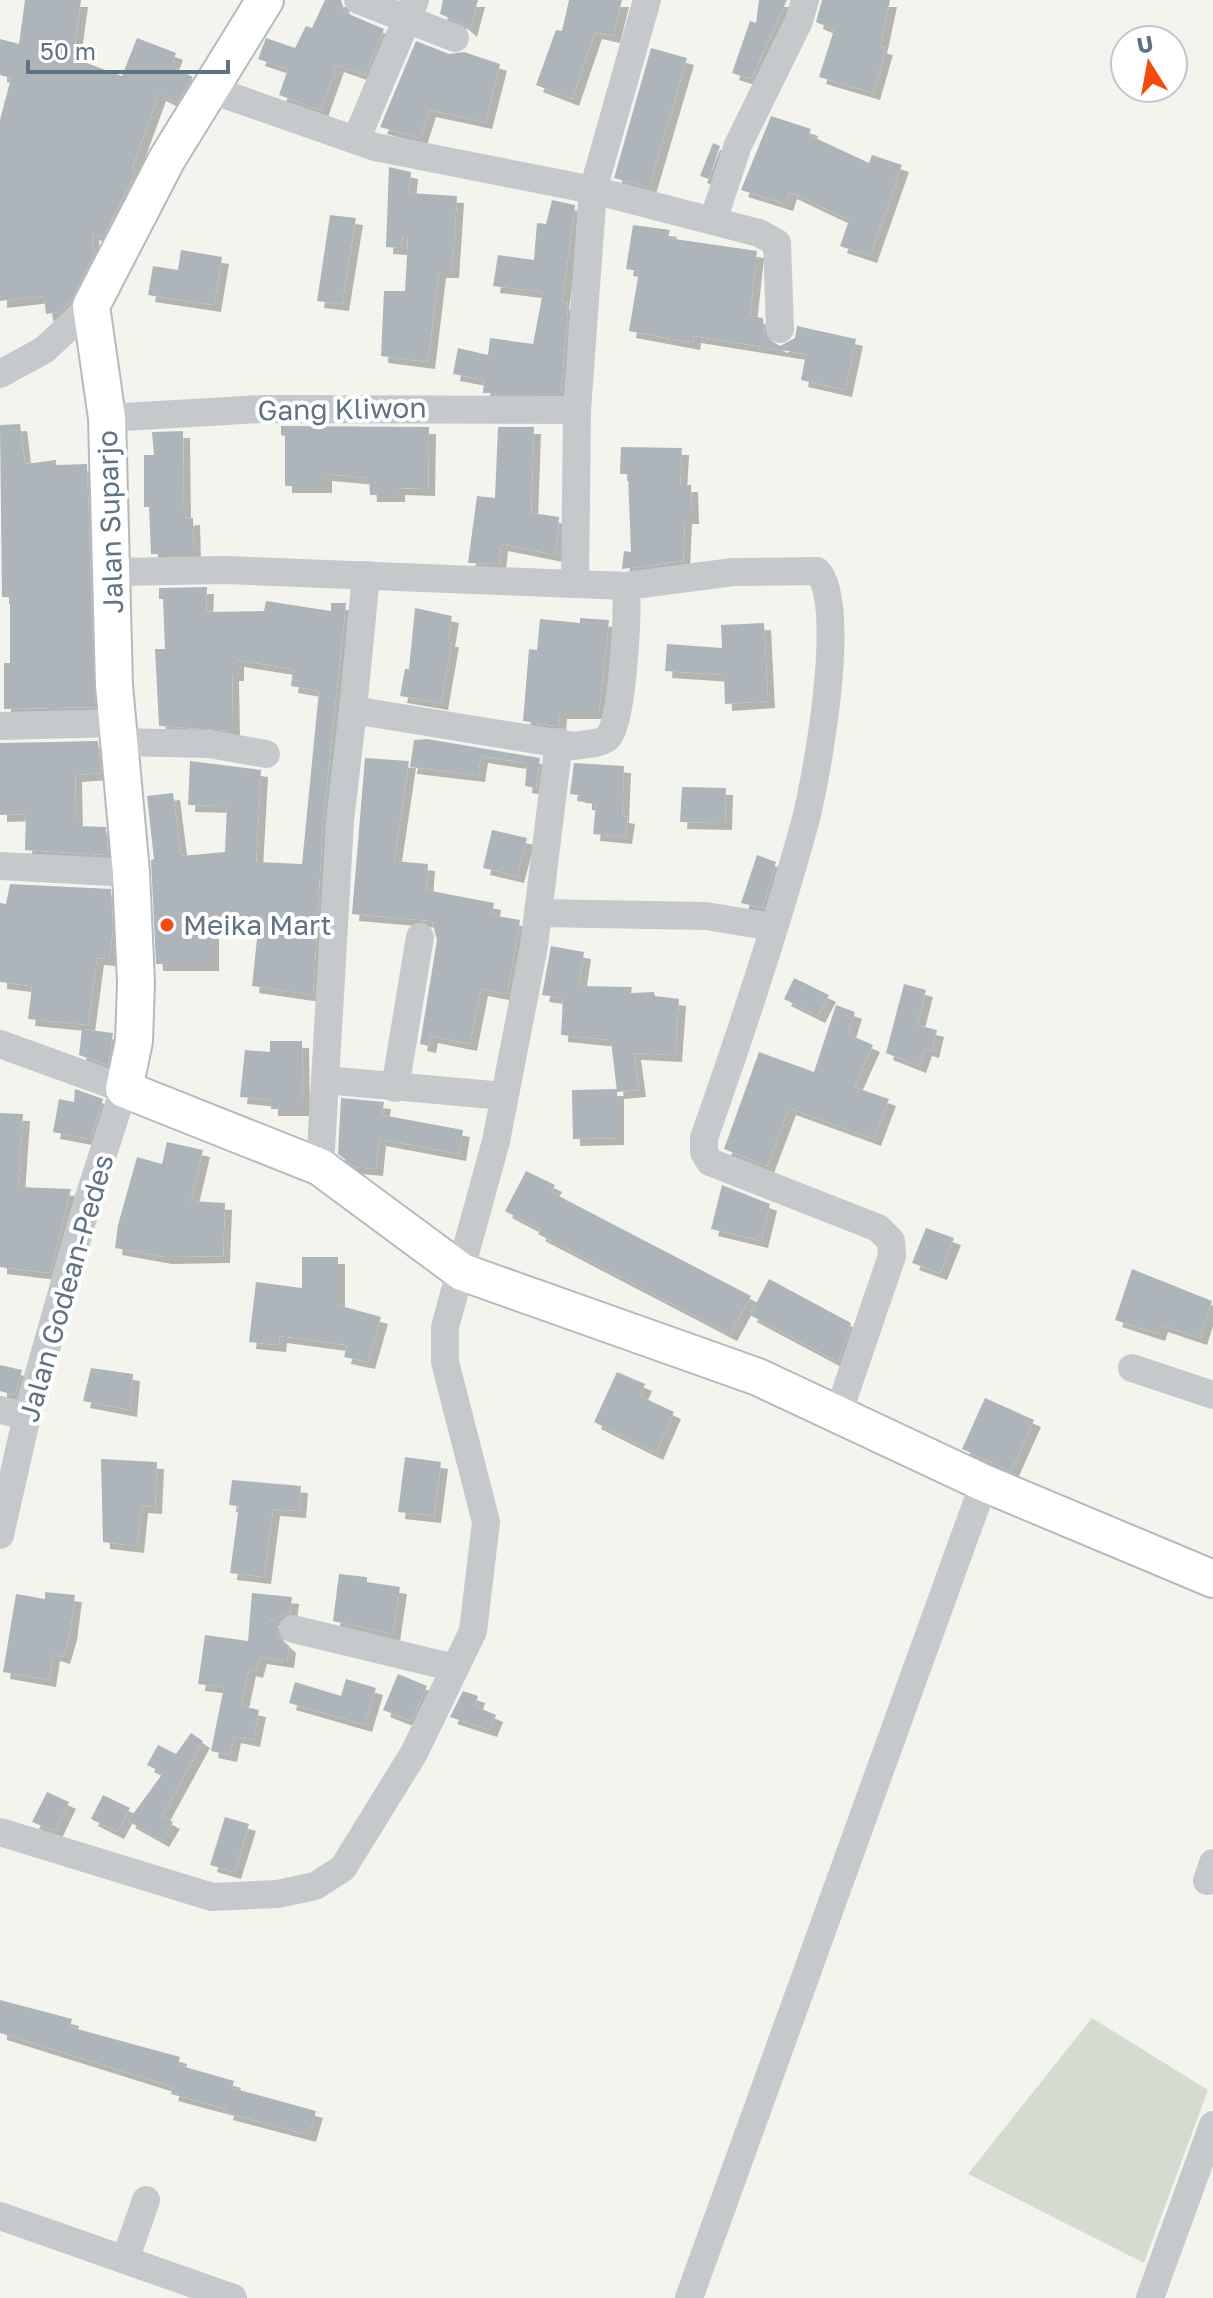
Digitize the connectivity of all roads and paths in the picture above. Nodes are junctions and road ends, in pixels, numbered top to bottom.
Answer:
1 (265, 0) edge
2 (358, 0) edge
3 (647, 0) edge
4 (805, 0) edge
5 (412, 9) edge
6 (455, 38) dead end
7 (209, 89) junction
8 (356, 140) junction
9 (593, 190) junction
10 (713, 221) junction
11 (91, 306) junction
12 (780, 329) dead end
13 (0, 374) edge
14 (577, 410) junction
15 (107, 418) junction
16 (113, 572) junction
17 (366, 575) junction
18 (575, 584) junction
19 (626, 586) junction
20 (353, 710) junction
21 (0, 726) edge
22 (119, 732) junction
23 (559, 742) junction
24 (266, 754) dead end
25 (0, 866) edge
26 (131, 873) junction
27 (538, 913) junction
28 (772, 927) junction
29 (420, 937) dead end
30 (0, 1044) edge
31 (325, 1080) junction
32 (395, 1088) junction
33 (124, 1089) junction
34 (504, 1096) junction
35 (320, 1167) junction
36 (462, 1272) junction
37 (1132, 1368) dead end
38 (1213, 1395) edge
39 (13, 1413) edge
40 (838, 1414) junction
41 (984, 1483) junction
42 (0, 1535) edge
43 (1213, 1579) edge
44 (293, 1629) dead end
45 (455, 1668) junction
46 (0, 1832) edge
47 (1213, 2125) edge
48 (146, 2200) dead end
49 (0, 2216) edge
50 (125, 2260) junction
51 (233, 2298) edge
52 (689, 2298) edge
53 (1150, 2298) edge

1 - 7 main road
2 - 5 street
3 - 9 street
4 - 10 street
5 - 6 street
5 - 8 street
7 - 8 street
7 - 11 main road
8 - 9 street
9 - 10 street
9 - 14 street
10 - 12 street
11 - 13 street
11 - 15 main road, Jalan Suparjo
14 - 15 street, Gang Kliwon
14 - 18 street
15 - 16 main road, Jalan Suparjo
16 - 17 street
16 - 22 main road, Jalan Suparjo
17 - 18 street
17 - 20 street
18 - 19 street
19 - 23 street
19 - 28 street
20 - 23 street
20 - 31 street
21 - 22 street
22 - 24 street
22 - 26 main road, Jalan Suparjo
23 - 27 street
25 - 26 street
26 - 33 main road, Jalan Suparjo
27 - 28 street
27 - 34 street
28 - 40 street
29 - 32 street
30 - 33 street
31 - 32 street
31 - 35 street
32 - 34 street
33 - 35 main road
33 - 39 street, Jalan Godean-Pedes
34 - 36 street
35 - 36 main road
36 - 40 main road
36 - 45 street
37 - 38 street
39 - 42 street, Jalan Godean-Pedes
40 - 41 main road
41 - 43 main road
41 - 52 street
44 - 45 street
45 - 46 street
47 - 53 street
48 - 50 street
49 - 50 street
50 - 51 street

